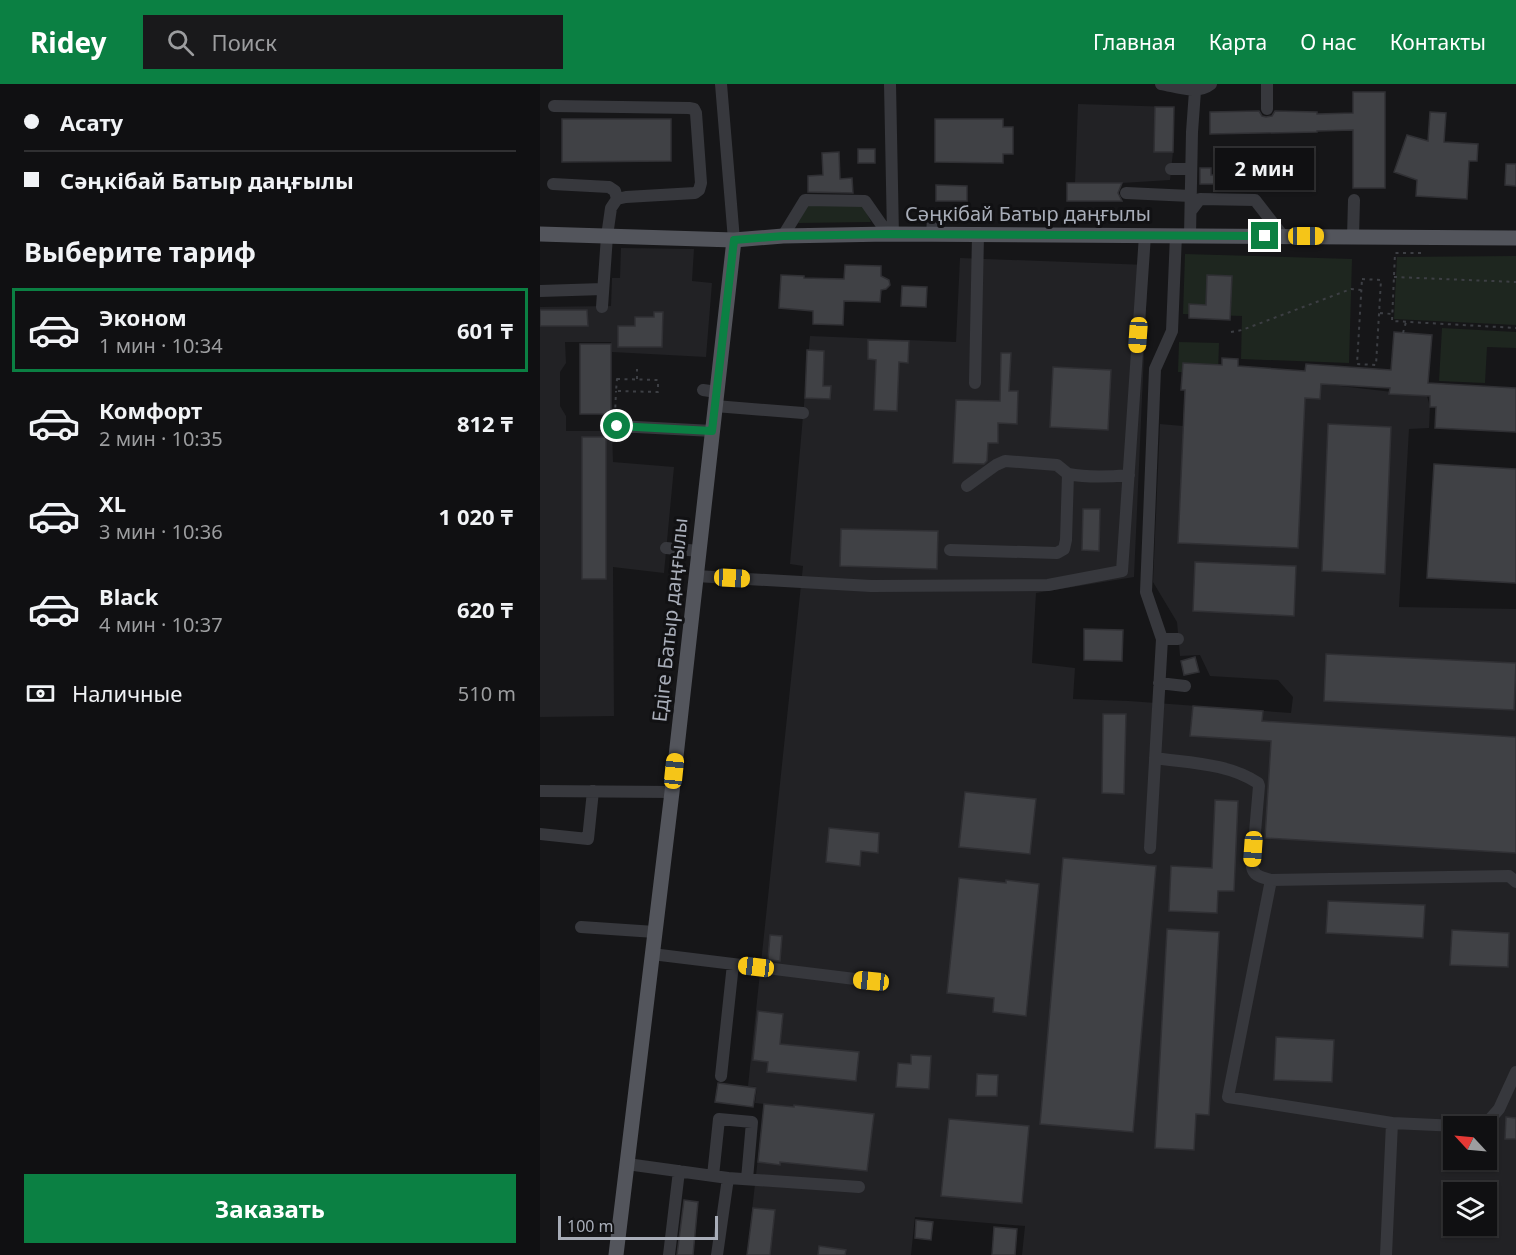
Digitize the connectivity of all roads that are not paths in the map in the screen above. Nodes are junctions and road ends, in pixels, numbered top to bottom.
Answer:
1 (721, 84) edge
2 (890, 84) edge
3 (1161, 84) edge
4 (1211, 84) edge
5 (1267, 84) edge
6 (1195, 91) junction
7 (554, 106) dead end
8 (1267, 109) dead end
9 (1171, 169) dead end
10 (1191, 169) junction
11 (553, 184) dead end
12 (1126, 193) dead end
13 (1191, 196) junction
14 (617, 199) junction
15 (1354, 200) dead end
16 (1191, 211) junction
17 (933, 218) dead end
18 (540, 234) edge
19 (891, 234) junction
20 (932, 235) junction
21 (978, 235) junction
22 (1145, 235) junction
23 (1183, 235) junction
24 (607, 236) junction
25 (783, 236) junction
26 (1283, 236) junction
27 (1353, 237) junction
28 (1516, 238) edge
29 (734, 240) junction
30 (603, 289) junction
31 (540, 291) edge
32 (602, 307) dead end
33 (975, 383) dead end
34 (712, 396) junction
35 (803, 413) dead end
36 (616, 420) road end
37 (712, 431) junction
38 (1068, 474) junction
39 (1129, 475) junction
40 (967, 486) dead end
41 (666, 548) dead end
42 (950, 550) dead end
43 (699, 551) junction
44 (696, 576) junction
45 (1162, 639) junction
46 (1178, 639) dead end
47 (1159, 683) junction
48 (1185, 686) dead end
49 (1155, 758) junction
50 (540, 791) edge
51 (593, 791) junction
52 (672, 792) junction
53 (540, 834) edge
54 (1150, 848) dead end
55 (1271, 880) junction
56 (1516, 882) edge
57 (581, 927) dead end
58 (655, 932) junction
59 (652, 954) junction
60 (733, 964) junction
61 (871, 981) dead end
62 (1516, 1072) edge
63 (721, 1076) dead end
64 (1493, 1116) edge
65 (1392, 1123) junction
66 (1443, 1125) edge
67 (627, 1164) junction
68 (679, 1171) junction
69 (713, 1176) junction
70 (728, 1178) junction
71 (747, 1179) junction
72 (859, 1187) dead end
73 (616, 1255) edge
74 (669, 1255) edge
75 (717, 1255) edge
76 (1386, 1255) edge

1 - 29 street
2 - 19 street
3 - 6 street
4 - 6 street
5 - 8 street
6 - 10 street
7 - 14 street
9 - 10 street
10 - 13 street
11 - 14 street
12 - 13 street
13 - 16 street
14 - 24 street
15 - 27 street
16 - 23 street
16 - 26 street
17 - 20 street
18 - 24 main road, Сәңкібай Батыр даңғылы
19 - 20 main road, Сәңкібай Батыр даңғылы
19 - 25 main road, Сәңкібай Батыр даңғылы
19 - 25 street
20 - 21 main road, Сәңкібай Батыр даңғылы
21 - 22 main road, Сәңкібай Батыр даңғылы
21 - 33 street
22 - 23 main road, Сәңкібай Батыр даңғылы
22 - 39 street
23 - 26 main road, Сәңкібай Батыр даңғылы
23 - 45 street
24 - 29 main road, Сәңкібай Батыр даңғылы
24 - 30 street
25 - 29 main road, Сәңкібай Батыр даңғылы
26 - 27 main road, Сәңкібай Батыр даңғылы
27 - 28 main road, Сәңкібай Батыр даңғылы
29 - 34 main road, Едіге Батыр даңғылы
30 - 31 street
30 - 32 street
34 - 35 street
34 - 37 main road, Едіге Батыр даңғылы
36 - 37 street
37 - 43 main road, Едіге Батыр даңғылы
38 - 39 street
38 - 40 street
38 - 42 street
39 - 44 street
41 - 43 street
43 - 44 main road, Едіге Батыр даңғылы
44 - 52 main road, Едіге Батыр даңғылы
45 - 46 street
45 - 47 street
47 - 48 street
47 - 49 street
49 - 54 street
49 - 55 street
50 - 51 street
51 - 52 street
51 - 53 street
52 - 58 main road, Едіге Батыр даңғылы
55 - 56 street
55 - 65 street
57 - 58 street
58 - 59 main road, Едіге Батыр даңғылы
59 - 60 street
59 - 67 main road, Едіге Батыр даңғылы
60 - 61 street
60 - 63 street
62 - 64 street
65 - 66 street
65 - 76 street
67 - 68 street
67 - 73 main road, Едіге Батыр даңғылы
68 - 69 street
68 - 74 street
69 - 70 street
69 - 71 street
70 - 71 street
70 - 75 street
71 - 72 street

